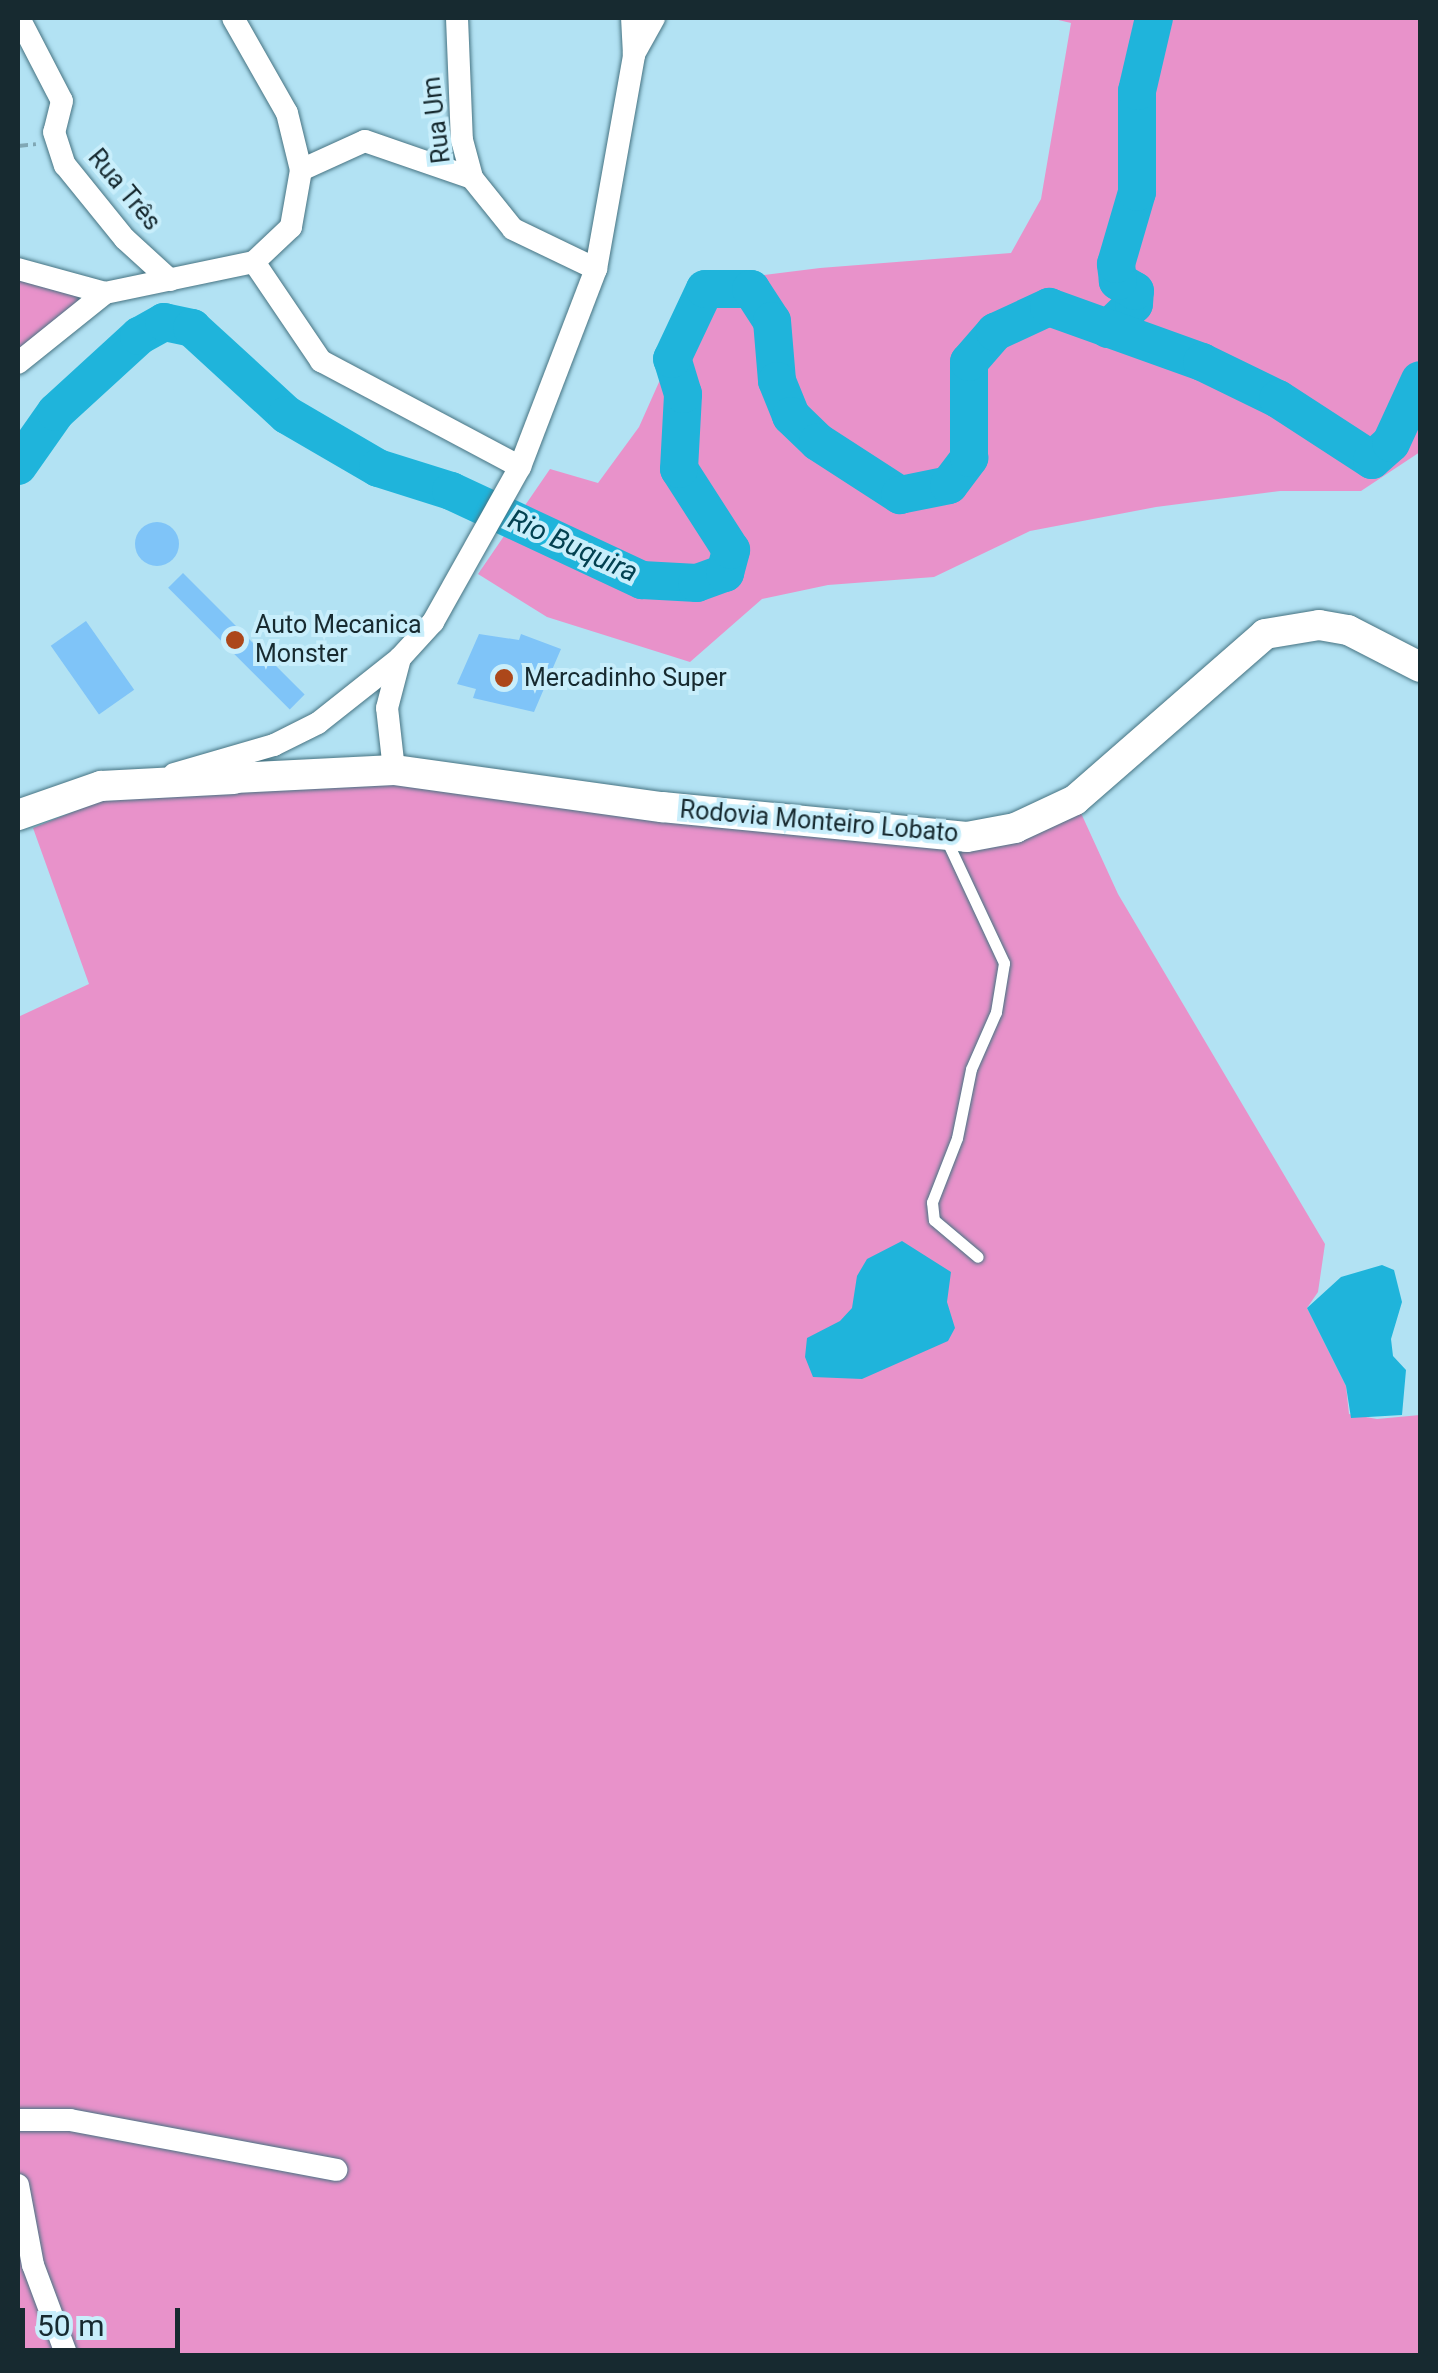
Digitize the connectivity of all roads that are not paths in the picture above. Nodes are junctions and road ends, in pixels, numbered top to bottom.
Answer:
1 (20, 18) edge
2 (233, 18) edge
3 (456, 18) edge
4 (632, 18) edge
5 (654, 18) edge
6 (634, 55) junction
7 (300, 170) junction
8 (472, 178) junction
9 (254, 262) junction
10 (18, 268) edge
11 (596, 269) junction
12 (170, 280) junction
13 (105, 293) junction
14 (18, 363) edge
15 (520, 466) junction
16 (400, 658) junction
17 (1420, 667) edge
18 (394, 770) junction
19 (144, 782) junction
20 (18, 815) edge
21 (18, 833) edge
22 (944, 835) junction
23 (978, 1257) dead end
24 (18, 2120) edge
25 (336, 2170) dead end
26 (18, 2186) edge
27 (67, 2356) edge

1 - 12 street, Rua Três
2 - 7 street
3 - 8 street, Rua Um
4 - 6 street
5 - 6 street
6 - 11 street
7 - 8 street
7 - 9 street
8 - 11 street, Rua Um
9 - 12 street
9 - 15 street
10 - 13 street
11 - 15 street
12 - 13 street
13 - 14 street
15 - 16 street
16 - 18 street
16 - 19 street
17 - 22 main road, Rodovia Monteiro Lobato
18 - 19 main road, Rodovia Monteiro Lobato
18 - 22 main road, Rodovia Monteiro Lobato
19 - 20 main road, Rodovia Monteiro Lobato
19 - 21 main road, Rodovia Monteiro Lobato
22 - 23 lane
24 - 25 street
26 - 27 street

